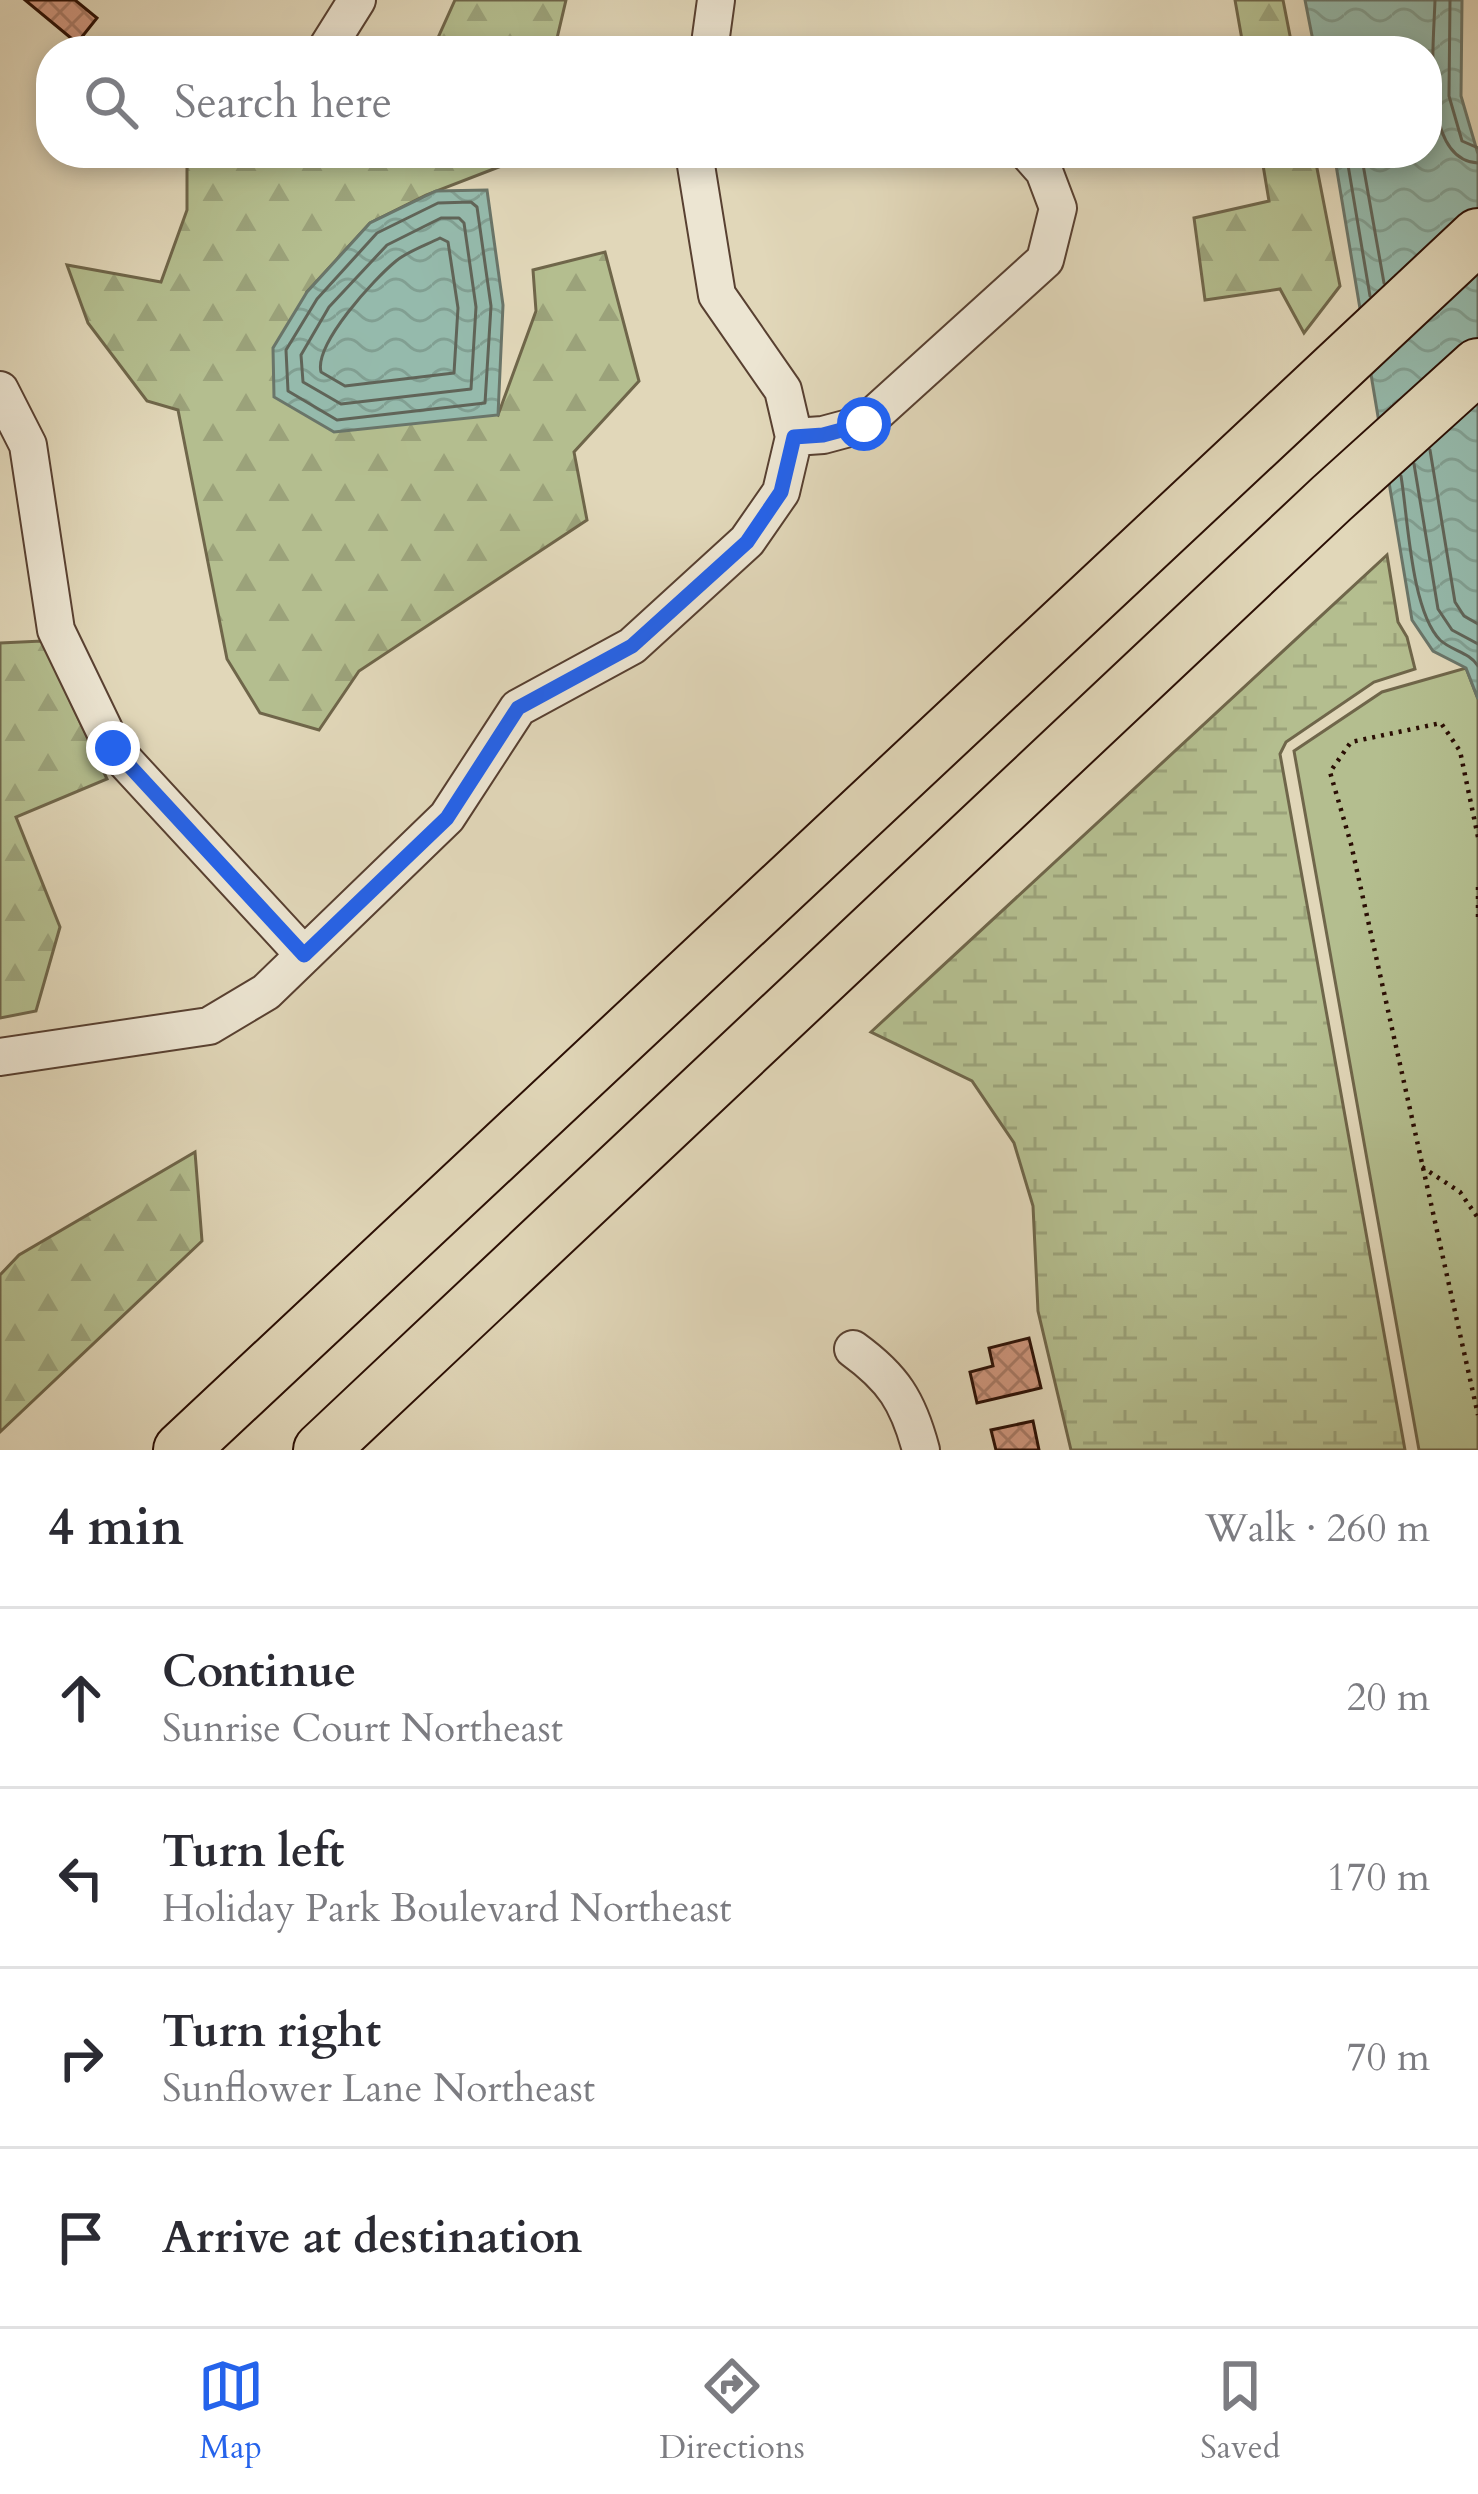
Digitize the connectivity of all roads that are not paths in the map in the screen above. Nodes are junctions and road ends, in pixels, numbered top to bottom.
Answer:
1 (357, 0) edge
2 (716, 0) edge
3 (334, 36) edge
4 (713, 36) edge
5 (696, 168) edge
6 (1041, 168) edge
7 (1478, 236) edge
8 (1478, 366) edge
9 (0, 389) edge
10 (794, 437) junction
11 (304, 955) junction
12 (0, 1057) edge
13 (853, 1348) dead end
14 (181, 1450) edge
15 (321, 1450) edge
16 (921, 1450) edge

1 - 3 street
2 - 4 street
5 - 10 street
6 - 10 street
7 - 14 highway
8 - 15 highway
9 - 11 street
10 - 11 street
11 - 12 street
13 - 16 street

